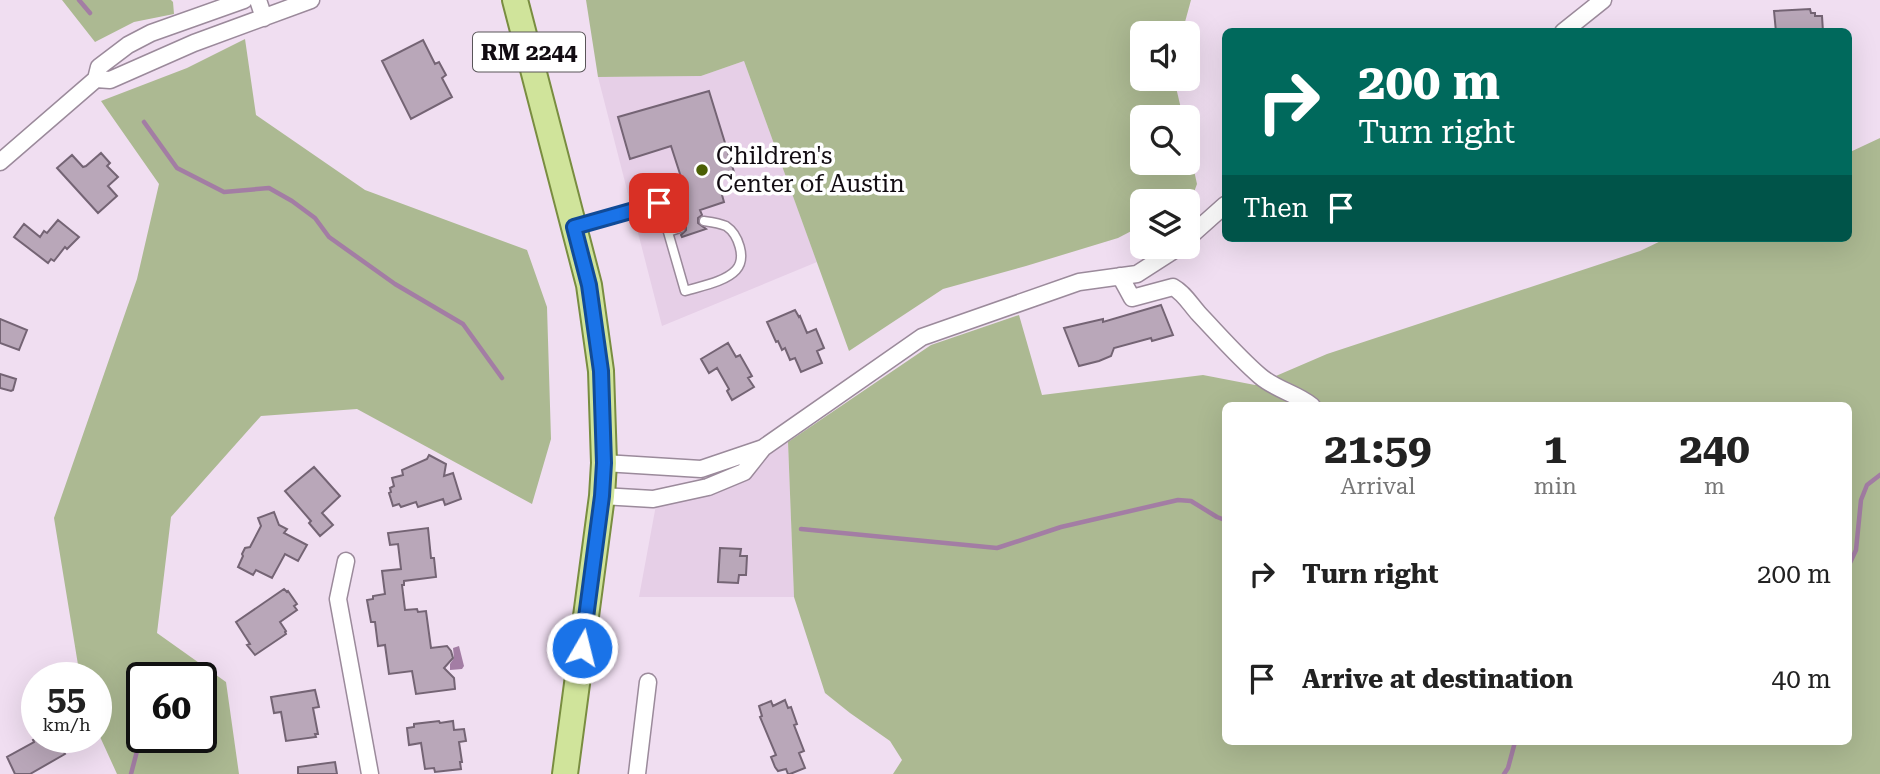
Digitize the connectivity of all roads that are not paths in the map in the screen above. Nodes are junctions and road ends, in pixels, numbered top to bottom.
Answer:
1 (244, 0) edge
2 (258, 0) edge
3 (516, 0) edge
4 (1603, 0) edge
5 (304, 1) edge
6 (264, 18) junction
7 (1568, 28) edge
8 (96, 79) junction
9 (0, 162) edge
10 (1222, 208) edge
11 (704, 221) dead end
12 (574, 227) junction
13 (1200, 227) edge
14 (680, 228) dead end
15 (668, 232) junction
16 (1160, 259) edge
17 (1120, 276) junction
18 (1306, 402) edge
19 (764, 447) junction
20 (604, 463) junction
21 (602, 496) junction
22 (346, 561) dead end
23 (648, 682) dead end
24 (370, 774) edge
25 (565, 774) edge
26 (637, 774) edge

1 - 8 street
2 - 6 street
3 - 12 main road, RM 2244
4 - 7 street
5 - 6 street
6 - 8 street
8 - 9 street
10 - 13 street
11 - 15 lane
12 - 15 lane
12 - 20 main road, RM 2244
14 - 15 lane
16 - 17 street
17 - 18 street
17 - 19 street
19 - 20 street
19 - 21 street
20 - 21 main road, RM 2244
21 - 25 main road, RM 2244
22 - 24 street
23 - 26 street

